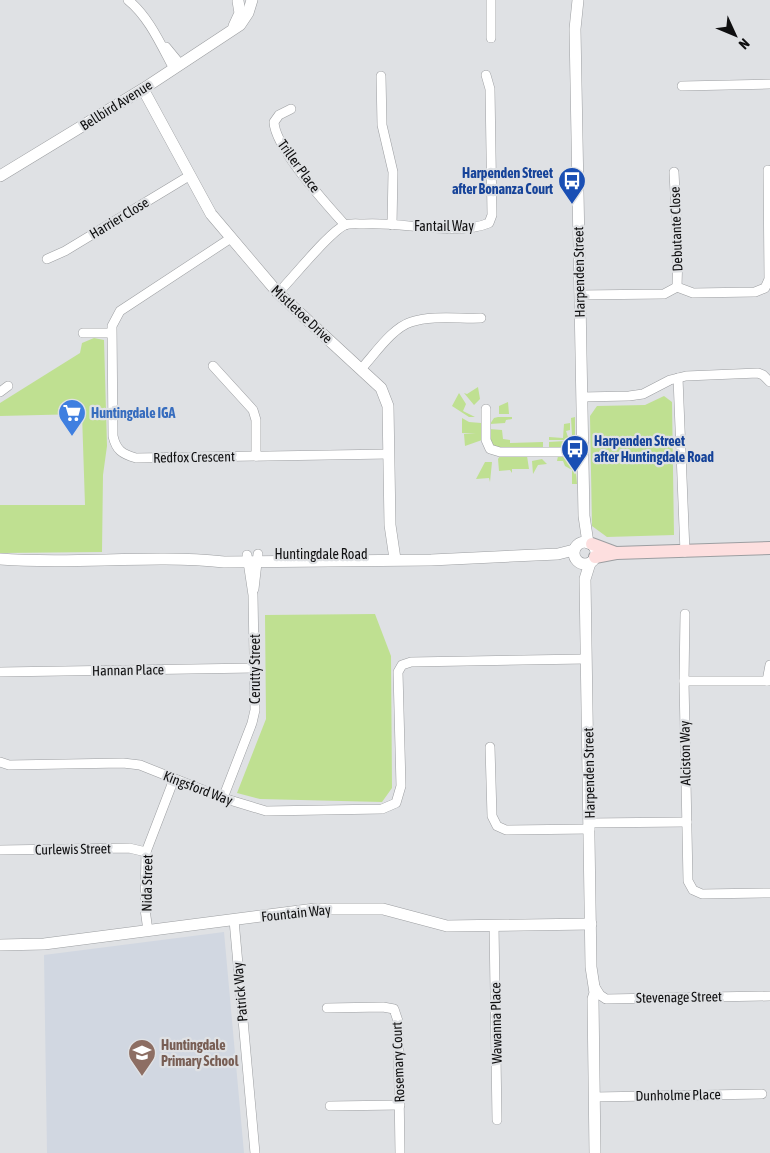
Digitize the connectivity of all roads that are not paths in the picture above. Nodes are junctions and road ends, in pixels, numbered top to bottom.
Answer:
1 (128, 0) edge
2 (237, 0) edge
3 (252, 0) edge
4 (491, 0) edge
5 (568, 0) edge
6 (578, 0) edge
7 (575, 29) junction
8 (230, 32) junction
9 (491, 38) dead end
10 (177, 66) junction
11 (486, 75) dead end
12 (381, 76) dead end
13 (770, 84) edge
14 (682, 86) dead end
15 (146, 87) junction
16 (291, 109) dead end
17 (768, 170) dead end
18 (674, 172) dead end
19 (0, 176) edge
20 (189, 176) junction
21 (345, 225) junction
22 (392, 225) junction
23 (231, 238) junction
24 (47, 258) dead end
25 (677, 286) junction
26 (278, 292) junction
27 (580, 295) junction
28 (481, 318) dead end
29 (83, 333) dead end
30 (111, 333) junction
31 (213, 366) dead end
32 (361, 369) junction
33 (678, 378) junction
34 (769, 379) edge
35 (8, 386) dead end
36 (0, 392) edge
37 (582, 397) junction
38 (486, 408) dead end
39 (583, 452) junction
40 (389, 454) junction
41 (256, 456) junction
42 (584, 516) junction
43 (590, 544) junction
44 (770, 548) edge
45 (685, 552) junction
46 (616, 553) junction
47 (575, 554) junction
48 (391, 557) junction
49 (252, 558) junction
50 (0, 559) edge
51 (592, 560) junction
52 (15, 562) junction
53 (0, 566) edge
54 (585, 579) junction
55 (685, 614) dead end
56 (586, 659) junction
57 (770, 665) edge
58 (255, 668) junction
59 (0, 672) edge
60 (684, 681) junction
61 (768, 681) edge
62 (490, 747) dead end
63 (0, 762) edge
64 (174, 779) junction
65 (223, 798) junction
66 (687, 822) junction
67 (590, 826) junction
68 (0, 850) edge
69 (146, 852) junction
70 (770, 893) edge
71 (234, 920) junction
72 (591, 924) junction
73 (494, 925) junction
74 (148, 931) junction
75 (0, 945) edge
76 (592, 967) junction
77 (594, 986) junction
78 (770, 996) edge
79 (593, 999) junction
80 (327, 1008) dead end
81 (762, 1094) dead end
82 (594, 1096) junction
83 (400, 1105) junction
84 (330, 1106) dead end
85 (497, 1120) dead end
86 (254, 1153) edge
87 (400, 1153) edge
88 (595, 1153) edge

1 - 10 street
2 - 3 street
2 - 8 street
3 - 8 street, Bellbird Avenue
4 - 9 street
5 - 6 street, Harpenden Street
5 - 7 street, Harpenden Street
6 - 7 street, Harpenden Street
7 - 27 street, Harpenden Street
8 - 10 street, Bellbird Avenue
10 - 15 street, Bellbird Avenue
11 - 22 street, Fantail Way
12 - 22 street
13 - 14 street
15 - 19 street, Bellbird Avenue
15 - 20 street, Mistletoe Drive
16 - 21 street, Triller Place
17 - 25 street
18 - 25 street, Debutante Close
20 - 23 street, Mistletoe Drive
20 - 24 street, Harrier Close
21 - 22 street, Fantail Way
21 - 26 street
23 - 26 street, Mistletoe Drive
23 - 30 street, Redfox Crescent
25 - 27 street
26 - 32 street, Mistletoe Drive
27 - 37 street, Harpenden Street
28 - 32 street
29 - 30 street
30 - 41 street, Redfox Crescent
31 - 41 street
32 - 40 street, Mistletoe Drive
33 - 34 street
33 - 37 street
33 - 45 street
35 - 36 street
37 - 39 street, Harpenden Street
38 - 39 street
39 - 42 street, Harpenden Street
40 - 41 street, Redfox Crescent
40 - 48 street, Mistletoe Drive
42 - 43 street, Harpenden Street
42 - 47 street, Harpenden Street
43 - 46 main road
43 - 47 street
43 - 51 street, Harpenden Street
44 - 45 main road
45 - 46 main road
46 - 51 main road
47 - 48 street, Huntingdale Road
47 - 51 street
47 - 54 street, Harpenden Street
48 - 49 street, Huntingdale Road
49 - 52 street, Huntingdale Road
49 - 58 street, Cerutty Street
50 - 52 street, Huntingdale Road
51 - 54 street, Harpenden Street
52 - 53 street, Huntingdale Road
54 - 56 street, Harpenden Street
55 - 60 street, Alciston Way
56 - 65 street, Kingsford Way
56 - 67 street, Harpenden Street
57 - 61 street
58 - 59 street, Hannan Place
58 - 65 street, Cerutty Street
60 - 61 street
60 - 66 street, Alciston Way
62 - 67 street
63 - 64 street, Kingsford Way
64 - 65 street, Kingsford Way
64 - 69 street, Nida Street
66 - 67 street
66 - 70 street, Alciston Way
67 - 72 street, Harpenden Street
68 - 69 street, Curlewis Street
69 - 74 street, Nida Street
71 - 73 street, Fountain Way
71 - 74 street, Fountain Way
71 - 86 street, Patrick Way
72 - 73 street, Fountain Way
72 - 76 street, Harpenden Street
73 - 85 street, Wawanna Place
74 - 75 street, Fountain Way
76 - 77 street, Harpenden Street
76 - 79 street, Harpenden Street
77 - 78 street, Stevenage Street
77 - 79 street, Harpenden Street
79 - 82 street, Harpenden Street
80 - 83 street, Rosemary Court
81 - 82 street, Dunholme Place
82 - 88 street, Harpenden Street
83 - 84 street
83 - 87 street, Rosemary Court

